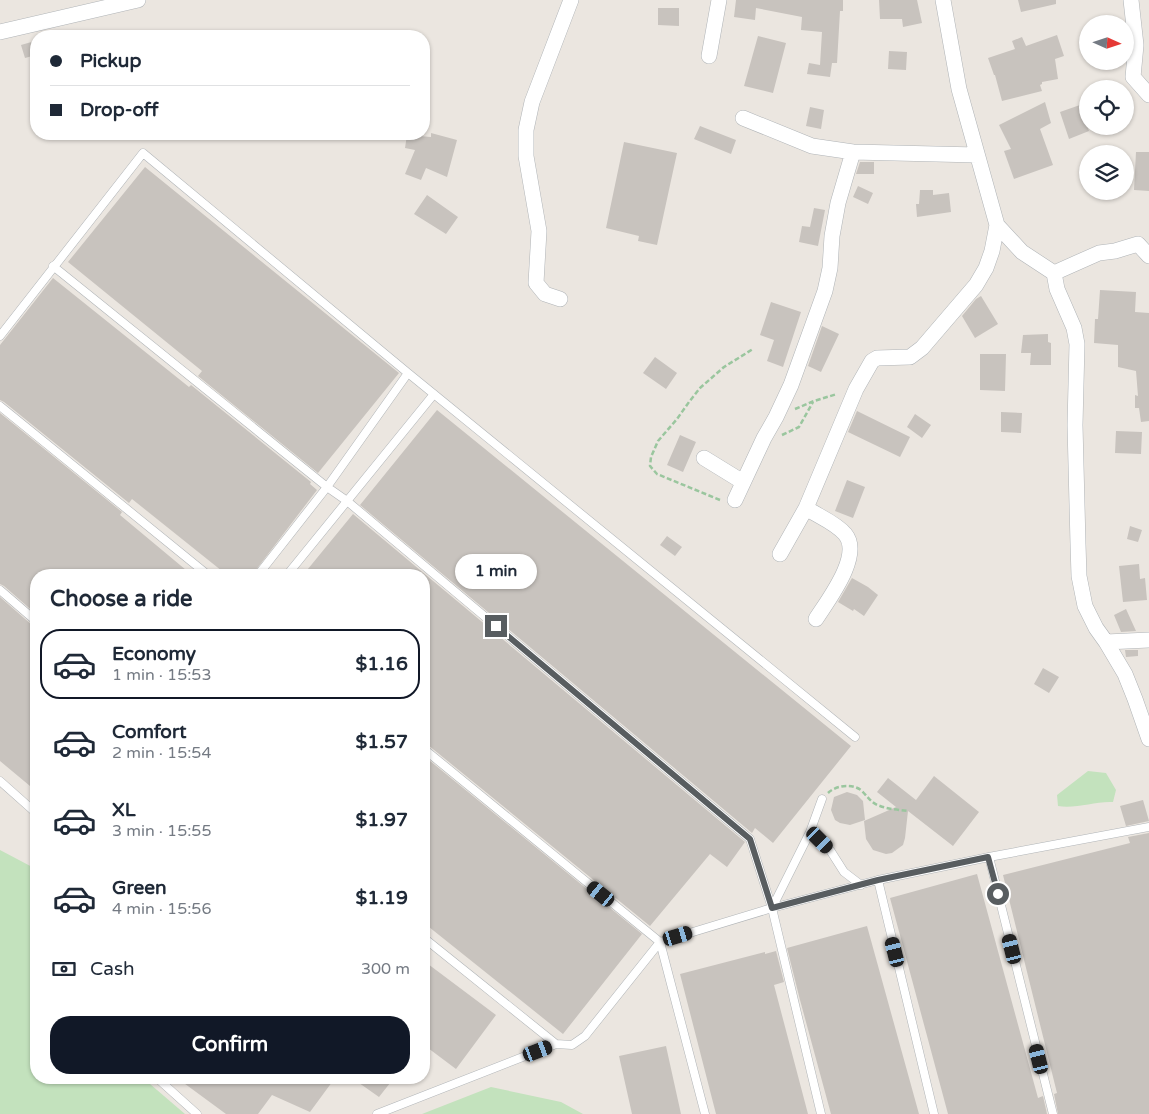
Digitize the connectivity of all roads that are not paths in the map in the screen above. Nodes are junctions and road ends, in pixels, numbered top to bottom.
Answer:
1 (138, 0) edge
2 (571, 0) edge
3 (720, 0) edge
4 (943, 0) edge
5 (1132, 0) edge
6 (0, 32) edge
7 (709, 56) dead end
8 (1149, 95) edge
9 (743, 118) dead end
10 (853, 152) junction
11 (977, 155) junction
12 (997, 225) junction
13 (1143, 243) edge
14 (1149, 256) edge
15 (53, 266) junction
16 (1054, 273) junction
17 (560, 299) dead end
18 (0, 336) edge
19 (408, 373) junction
20 (434, 394) junction
21 (0, 406) edge
22 (704, 458) dead end
23 (743, 482) junction
24 (327, 487) junction
25 (735, 500) road end
26 (347, 501) junction
27 (806, 508) junction
28 (780, 554) dead end
29 (201, 569) edge
30 (263, 569) edge
31 (292, 569) edge
32 (428, 569) edge
33 (430, 571) edge
34 (0, 590) edge
35 (30, 616) edge
36 (816, 619) dead end
37 (1149, 640) edge
38 (1106, 642) junction
39 (855, 737) dead end
40 (1149, 739) edge
41 (430, 754) edge
42 (0, 781) edge
43 (822, 799) road end
44 (30, 808) edge
45 (1149, 827) edge
46 (810, 832) junction
47 (988, 857) junction
48 (878, 880) junction
49 (861, 885) junction
50 (772, 908) junction
51 (660, 942) junction
52 (430, 943) edge
53 (556, 1044) junction
54 (164, 1084) edge
55 (197, 1114) edge
56 (377, 1114) edge
57 (705, 1114) edge
58 (821, 1114) edge
59 (934, 1114) edge
60 (1053, 1114) edge

1 - 6 street
2 - 17 street
3 - 7 street
4 - 11 street
5 - 8 street
9 - 10 street
10 - 11 street
10 - 23 street
11 - 12 street
12 - 16 street
12 - 27 street
13 - 14 street
13 - 16 street
15 - 18 lane
15 - 19 lane
15 - 24 lane
16 - 38 street
19 - 20 lane
19 - 24 lane
20 - 26 lane
20 - 39 lane
21 - 29 lane
22 - 23 street
23 - 25 street
24 - 26 lane
24 - 30 lane
26 - 31 lane
26 - 32 lane
27 - 28 street
27 - 36 street
33 - 50 lane
34 - 35 lane
37 - 38 street
38 - 40 street
41 - 51 lane
42 - 44 lane
43 - 46 lane
45 - 47 lane
46 - 49 lane
46 - 50 lane
47 - 48 lane
47 - 60 lane
48 - 49 lane
48 - 59 lane
49 - 50 lane
50 - 51 lane
50 - 58 lane
51 - 53 lane
51 - 57 lane
52 - 53 lane
53 - 56 lane
54 - 55 lane

